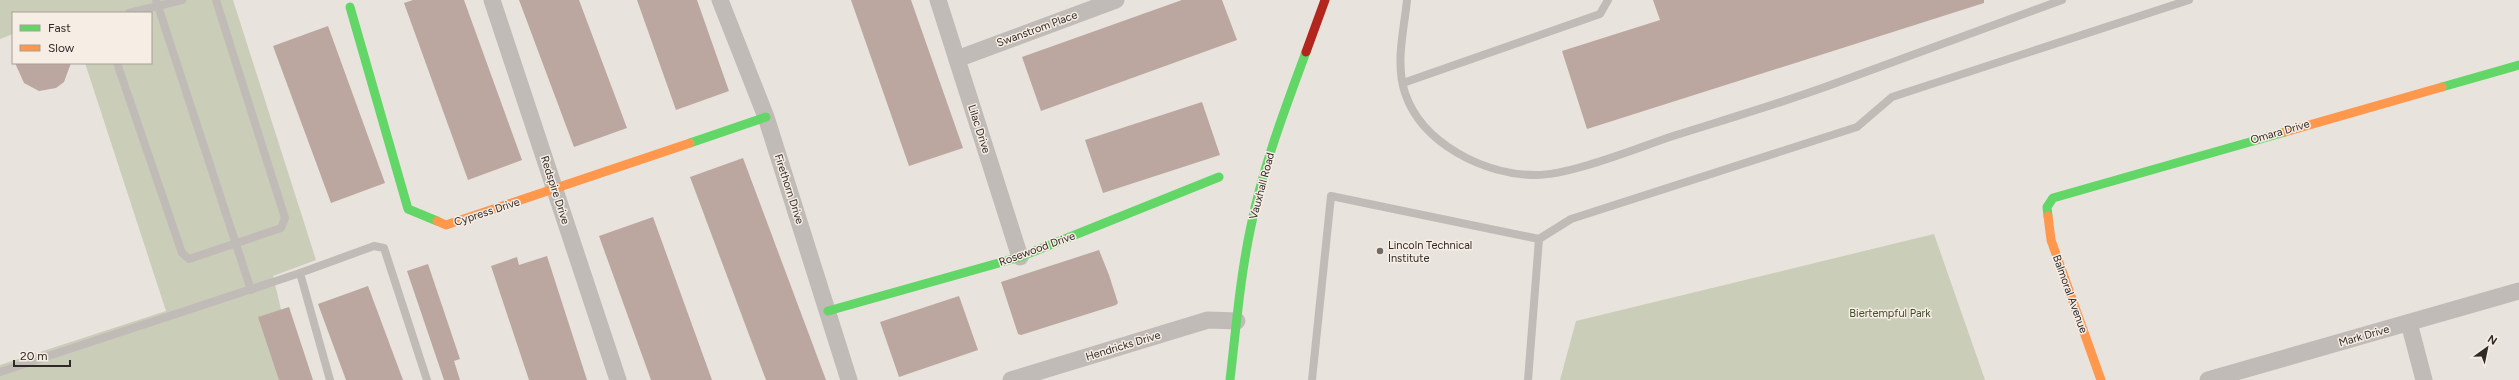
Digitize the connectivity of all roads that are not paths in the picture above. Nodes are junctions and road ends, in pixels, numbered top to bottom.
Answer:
1 (182, 0) edge
2 (216, 0) edge
3 (492, 0) edge
4 (720, 0) edge
5 (938, 0) edge
6 (1116, 0) edge
7 (1324, 0) edge
8 (1407, 0) edge
9 (1608, 0) edge
10 (2062, 0) edge
11 (2189, 0) edge
12 (156, 3) edge
13 (350, 7) dead end
14 (132, 12) edge
15 (957, 58) junction
16 (117, 64) edge
17 (2519, 65) edge
18 (1403, 83) junction
19 (766, 117) junction
20 (1219, 177) dead end
21 (555, 190) junction
22 (2047, 207) joint
23 (1539, 239) junction
24 (237, 244) junction
25 (1020, 257) junction
26 (300, 273) junction
27 (250, 290) junction
28 (2519, 291) edge
29 (828, 310) junction
30 (1237, 320) junction
31 (2409, 323) junction
32 (0, 372) edge
33 (330, 380) edge
34 (426, 380) edge
35 (618, 380) edge
36 (849, 380) edge
37 (1011, 380) edge
38 (1230, 380) edge
39 (1312, 380) edge
40 (1528, 380) edge
41 (2101, 380) edge
42 (2208, 380) edge
43 (2424, 380) edge

1 - 12 lane
2 - 24 lane
3 - 21 street, Redspire Drive
4 - 19 street, Firethorn Drive
5 - 15 street, Lilac Drive
6 - 15 street, Swanstrom Place
7 - 30 street, Vauxhall Road
8 - 18 lane
9 - 18 lane
10 - 18 lane
11 - 23 lane
12 - 14 lane
12 - 24 lane
13 - 21 street, Cypress Drive
15 - 25 street, Lilac Drive
16 - 24 lane
17 - 22 street, Omara Drive
19 - 21 street, Cypress Drive
19 - 29 street, Firethorn Drive
20 - 25 street, Rosewood Drive
21 - 35 street, Redspire Drive
22 - 41 street, Balmoral Avenue
23 - 39 lane
23 - 40 lane
24 - 27 lane
25 - 29 street, Rosewood Drive
26 - 27 lane
26 - 33 lane
26 - 34 lane
27 - 32 lane
28 - 31 street, Mark Drive
29 - 36 street, Firethorn Drive
30 - 37 street, Hendricks Drive
30 - 38 street, Vauxhall Road
31 - 42 street, Mark Drive
31 - 43 street

